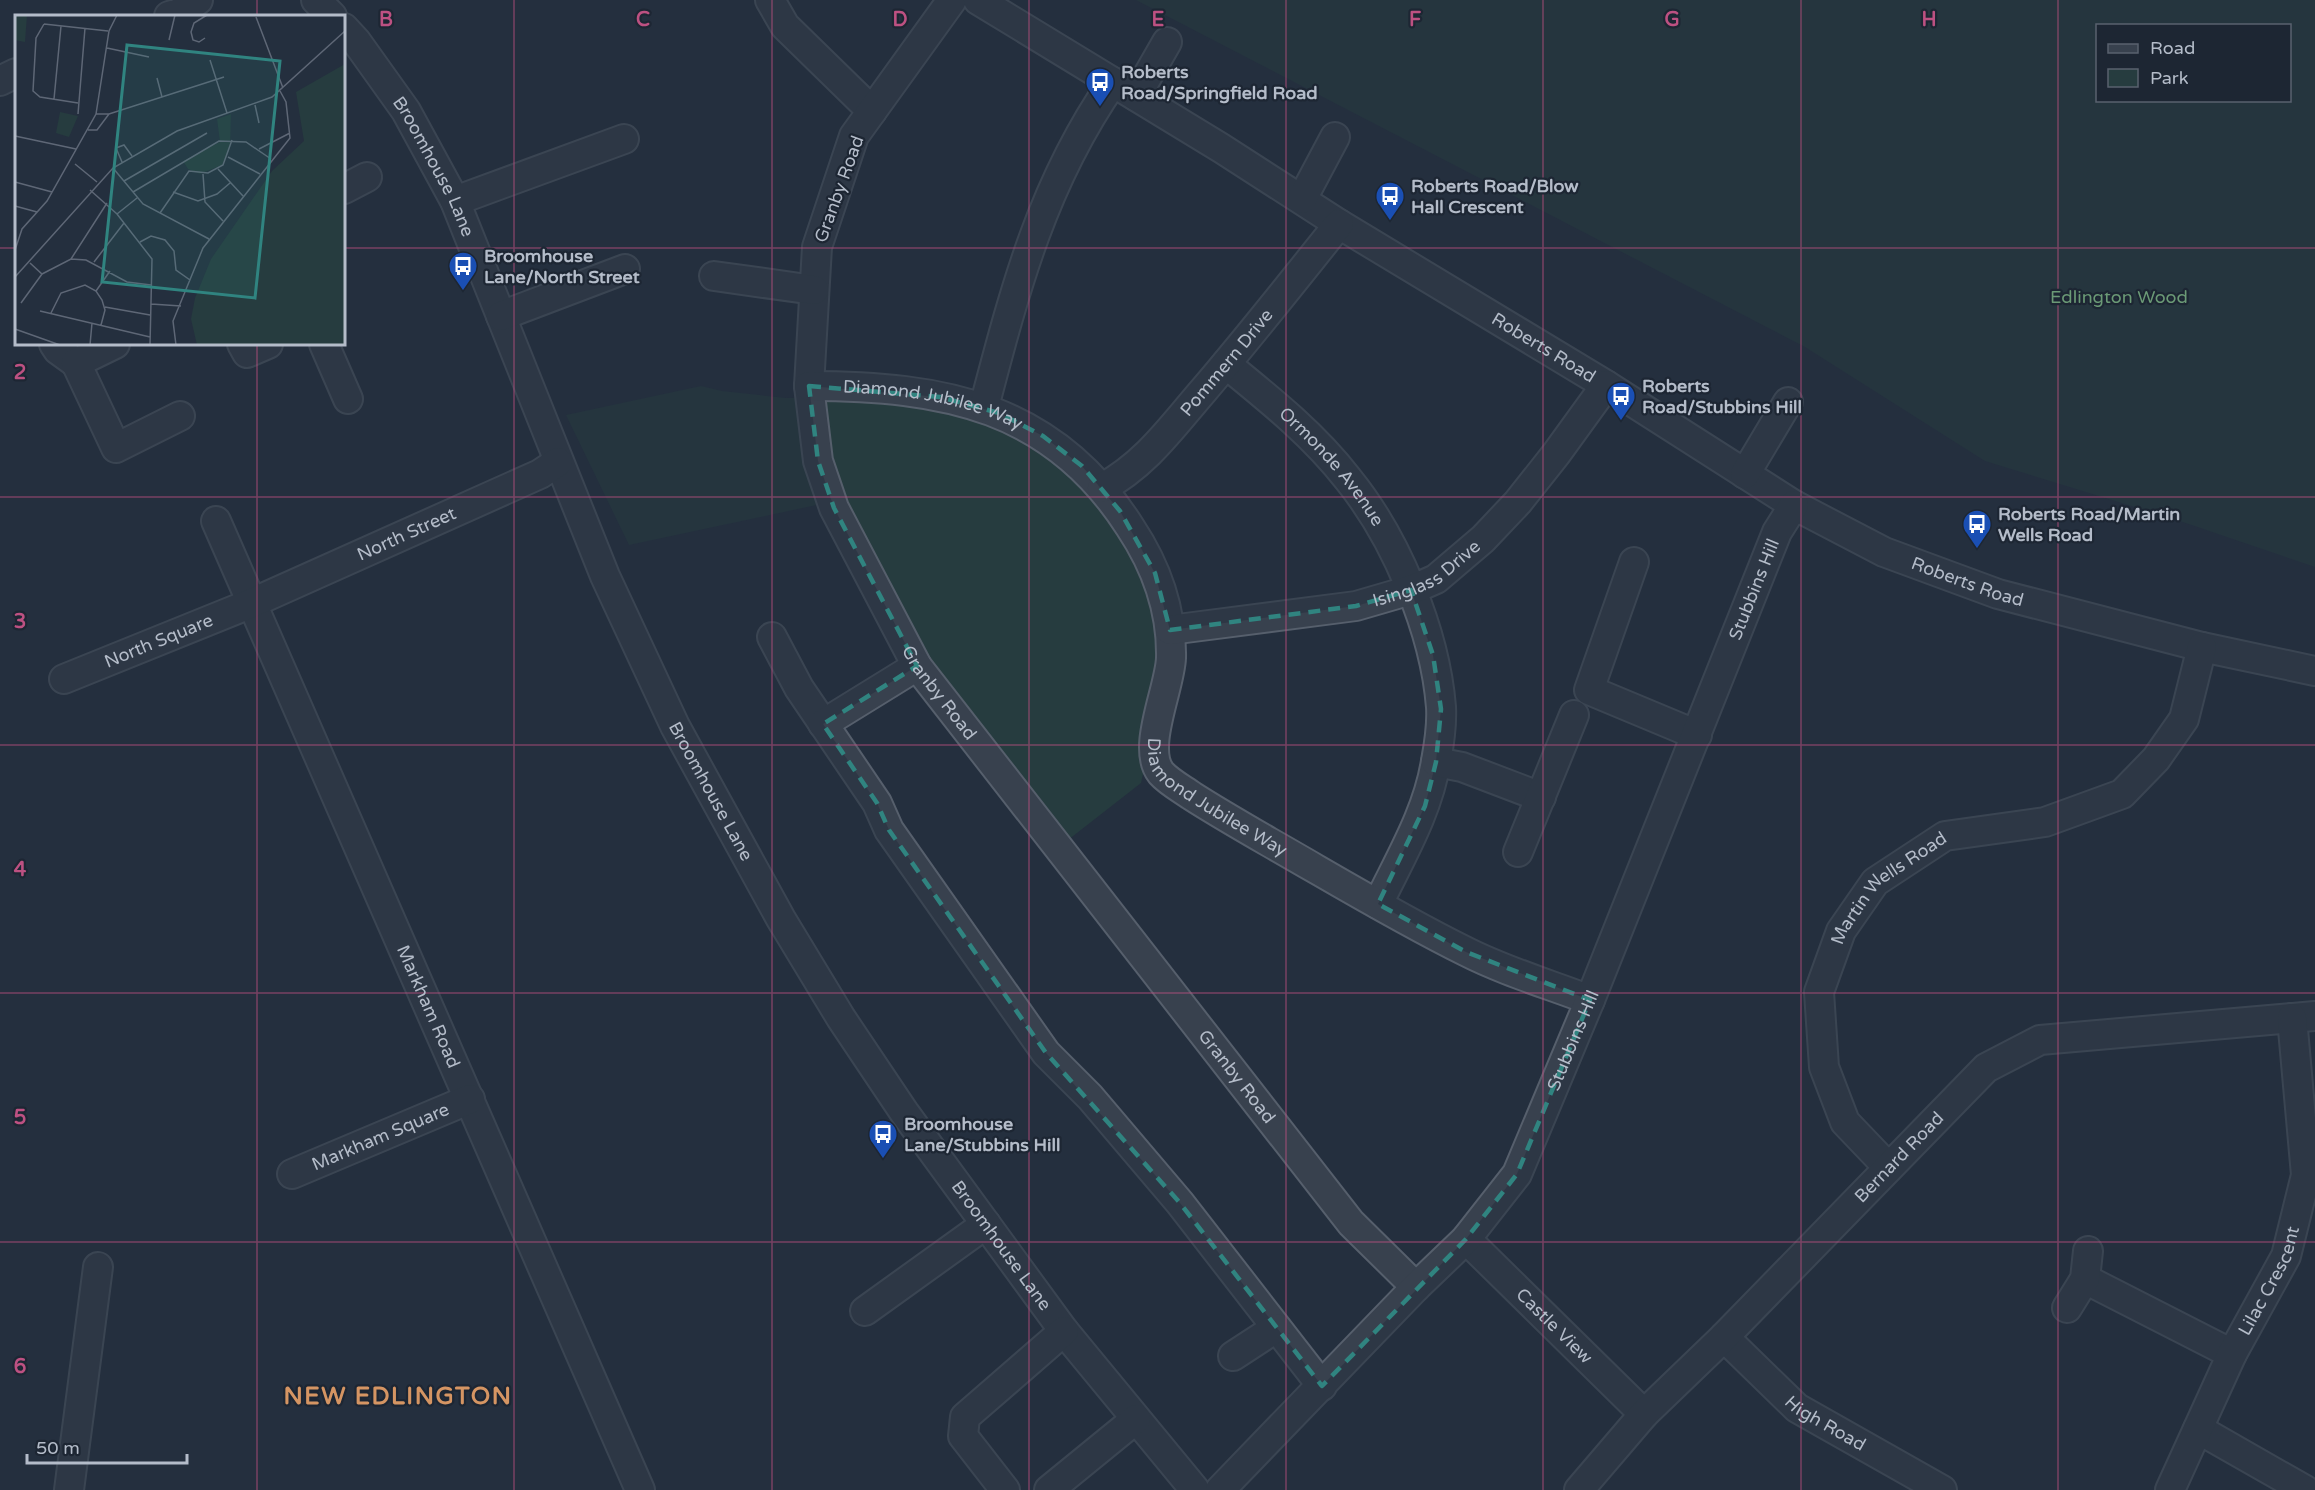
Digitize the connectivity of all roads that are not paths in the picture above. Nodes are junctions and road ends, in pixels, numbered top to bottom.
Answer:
1 (198, 0) edge
2 (316, 0) edge
3 (770, 0) edge
4 (952, 0) edge
5 (978, 0) edge
6 (173, 15) edge
7 (331, 15) edge
8 (345, 29) edge
9 (1167, 42) dead end
10 (1124, 89) junction
11 (872, 111) junction
12 (1335, 137) dead end
13 (624, 139) dead end
14 (1302, 199) junction
15 (455, 201) junction
16 (1339, 224) junction
17 (626, 269) dead end
18 (714, 276) dead end
19 (814, 290) junction
20 (501, 316) junction
21 (55, 345) edge
22 (113, 345) edge
23 (243, 345) edge
24 (266, 345) edge
25 (324, 345) edge
26 (76, 363) junction
27 (1226, 364) junction
28 (1606, 385) junction
29 (809, 386) junction
30 (348, 399) dead end
31 (1788, 402) dead end
32 (984, 407) junction
33 (180, 416) dead end
34 (558, 462) junction
35 (1745, 474) junction
36 (1102, 488) junction
37 (1794, 505) junction
38 (216, 521) dead end
39 (1634, 562) dead end
40 (1411, 590) junction
41 (252, 603) junction
42 (1170, 630) junction
43 (772, 637) dead end
44 (2202, 647) junction
45 (917, 666) junction
46 (2315, 671) edge
47 (64, 679) dead end
48 (1574, 715) dead end
49 (823, 724) junction
50 (1697, 735) junction
51 (1436, 762) junction
52 (1541, 797) junction
53 (1518, 852) dead end
54 (1378, 904) junction
55 (1590, 1000) junction
56 (2303, 1017) edge
57 (470, 1099) junction
58 (1888, 1167) junction
59 (292, 1173) dead end
60 (986, 1224) junction
61 (1466, 1239) junction
62 (2088, 1251) dead end
63 (98, 1267) dead end
64 (2085, 1279) junction
65 (1416, 1287) junction
66 (2067, 1308) dead end
67 (865, 1311) dead end
68 (1276, 1328) junction
69 (1064, 1331) junction
70 (1724, 1337) junction
71 (2232, 1354) junction
72 (1233, 1356) dead end
73 (1322, 1386) junction
74 (1644, 1414) junction
75 (1136, 1419) junction
76 (2198, 1429) junction
77 (69, 1490) edge
78 (640, 1490) edge
79 (1005, 1490) edge
80 (1048, 1490) edge
81 (1195, 1490) edge
82 (1220, 1490) edge
83 (1579, 1490) edge
84 (1942, 1490) edge
85 (2170, 1490) edge
86 (2306, 1490) edge

1 - 6 street
2 - 7 street
3 - 11 street
4 - 11 street, Granby Road
5 - 10 street, Roberts Road
8 - 15 street, Broomhouse Lane
9 - 10 street
10 - 14 street, Roberts Road
10 - 32 street
11 - 19 street, Granby Road
12 - 14 street
13 - 15 street
14 - 16 street, Roberts Road
15 - 20 street, Broomhouse Lane
16 - 27 street, Pommern Drive
16 - 28 street, Roberts Road
17 - 20 street
18 - 19 street
19 - 29 street, Granby Road
20 - 34 street, Broomhouse Lane
21 - 26 street
22 - 26 street
23 - 24 street
25 - 30 street
26 - 33 street
27 - 36 street, Pommern Drive
27 - 40 street, Ormonde Avenue
28 - 35 street, Roberts Road
28 - 40 street, Isinglass Drive
29 - 32 street, Diamond Jubilee Way
29 - 45 street, Granby Road
31 - 35 street
32 - 36 street, Diamond Jubilee Way
34 - 41 street, North Street
34 - 60 street, Broomhouse Lane
35 - 37 street, Roberts Road
36 - 42 street, Diamond Jubilee Way
37 - 44 street, Roberts Road
37 - 50 street, Stubbins Hill
38 - 41 street, Markham Road
39 - 50 street
40 - 42 street, Isinglass Drive
40 - 51 street, Ormonde Avenue
41 - 47 street, North Square
41 - 57 street, Markham Road
42 - 54 street, Diamond Jubilee Way
43 - 49 street
44 - 46 street, Roberts Road
44 - 58 street, Martin Wells Road
45 - 49 street
45 - 65 street, Granby Road
48 - 52 street
49 - 68 street
50 - 55 street, Stubbins Hill
51 - 52 street
51 - 54 street, Ormonde Avenue
52 - 53 street
54 - 55 street, Diamond Jubilee Way
55 - 61 street, Stubbins Hill
56 - 58 street, Bernard Road
56 - 71 street, Lilac Crescent
57 - 59 street, Markham Square
57 - 78 street, Markham Road
58 - 70 street, Bernard Road
60 - 67 street
60 - 69 street, Broomhouse Lane
61 - 65 street, Stubbins Hill
61 - 74 street, Castle View
62 - 64 street
63 - 77 street
64 - 66 street
64 - 71 street
65 - 73 street, Stubbins Hill
68 - 72 street
68 - 73 street
69 - 75 street, Broomhouse Lane
69 - 79 street
70 - 74 street, Bernard Road
70 - 84 street, High Road
71 - 76 street, Lilac Crescent
73 - 82 street, Stubbins Hill
74 - 83 street, Bernard Road
75 - 80 street
75 - 81 street, Broomhouse Lane
76 - 85 street, Lilac Crescent
76 - 86 street

